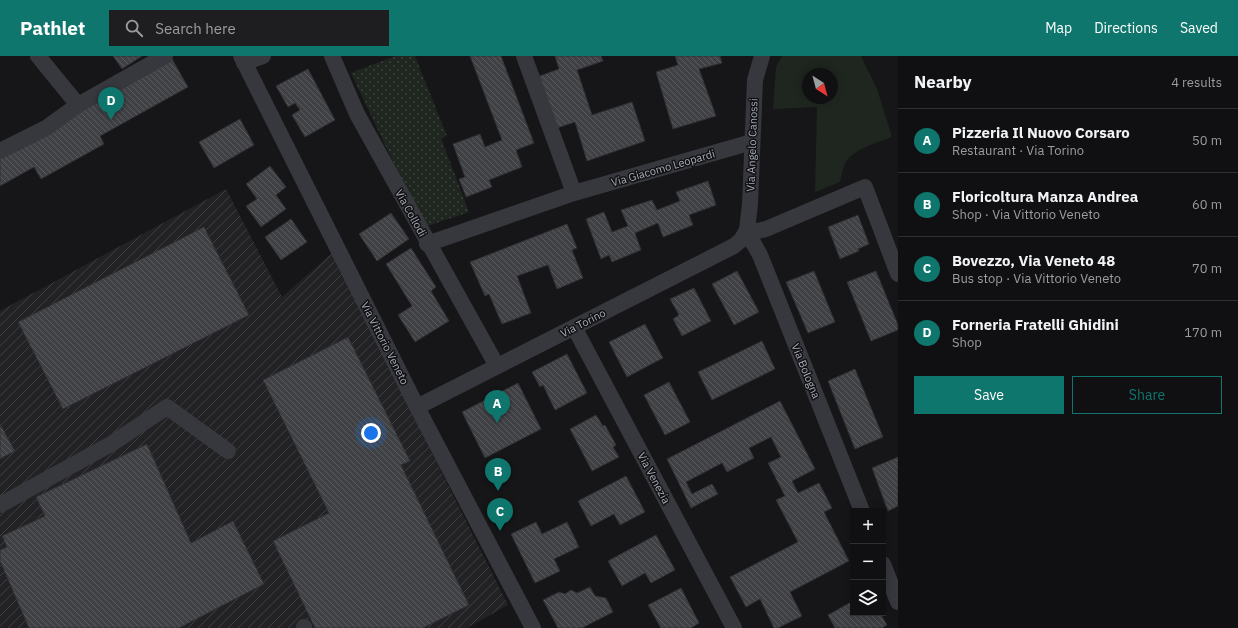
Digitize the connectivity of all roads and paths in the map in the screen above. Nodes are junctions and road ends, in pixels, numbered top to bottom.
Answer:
1 (38, 56) edge
2 (165, 56) edge
3 (263, 56) edge
4 (332, 56) edge
5 (524, 56) edge
6 (762, 56) edge
7 (243, 59) edge
8 (78, 105) junction
9 (752, 142) junction
10 (0, 152) edge
11 (574, 193) junction
12 (795, 200) dead end
13 (795, 216) junction
14 (745, 234) junction
15 (428, 244) junction
16 (898, 274) edge
17 (574, 327) junction
18 (496, 366) junction
19 (417, 407) junction
20 (228, 451) dead end
21 (0, 505) edge
22 (861, 508) edge
23 (886, 572) edge
24 (898, 602) edge
25 (533, 628) edge
26 (734, 628) edge

1 - 8 street
2 - 8 street
3 - 7 street
4 - 15 street, Via Collodi
5 - 11 street
6 - 9 street, Via Angelo Canossi
7 - 19 street, Via Vittorio Veneto
8 - 10 street
9 - 11 street, Via Giacomo Leopardi
9 - 14 street, Via Angelo Canossi
11 - 15 street, Via Giacomo Leopardi
12 - 13 street
13 - 14 street
13 - 16 street
14 - 17 street, Via Torino
14 - 22 street, Via Bologna
15 - 18 street, Via Collodi
17 - 18 street, Via Torino
17 - 26 street, Via Venezia
18 - 19 street, Via Torino
19 - 25 street, Via Vittorio Veneto
20 - 21 street
23 - 24 street

